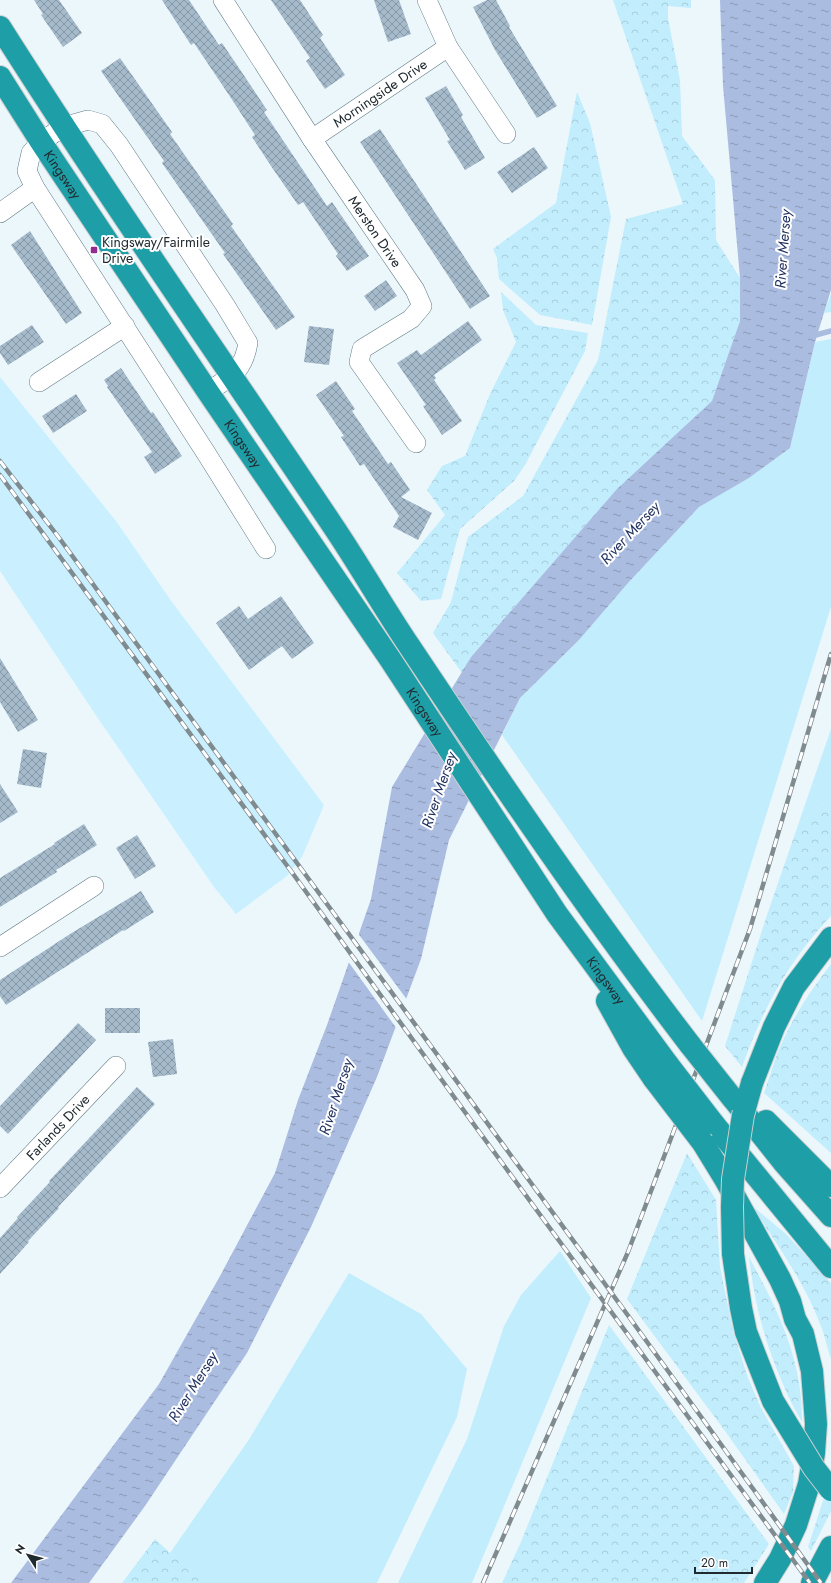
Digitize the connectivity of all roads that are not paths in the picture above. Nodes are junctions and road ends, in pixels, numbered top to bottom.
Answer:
1 (223, 0) edge
2 (427, 0) edge
3 (0, 27) edge
4 (448, 47) junction
5 (0, 77) edge
6 (63, 127) junction
7 (506, 134) dead end
8 (312, 139) junction
9 (41, 142) junction
10 (35, 188) junction
11 (0, 213) edge
12 (124, 326) junction
13 (231, 376) junction
14 (39, 382) dead end
15 (208, 392) junction
16 (416, 443) dead end
17 (266, 549) dead end
18 (94, 886) dead end
19 (831, 938) edge
20 (0, 947) edge
21 (116, 1066) dead end
22 (662, 1072) junction
23 (735, 1095) junction
24 (831, 1186) edge
25 (0, 1188) edge
26 (831, 1216) edge
27 (831, 1267) edge
28 (831, 1490) edge
29 (831, 1547) edge
30 (765, 1583) edge
31 (812, 1583) edge

1 - 8 street, Merston Drive
2 - 4 street
3 - 6 highway, Kingsway
4 - 7 street
4 - 8 street, Morningside Drive
5 - 9 highway, Kingsway
6 - 9 street
6 - 13 highway, Kingsway
6 - 13 street
8 - 16 street, Merston Drive
9 - 10 street, Kingsway
9 - 15 highway, Kingsway
10 - 11 street
10 - 12 street, Kingsway
12 - 14 street
12 - 17 street, Kingsway
13 - 15 street
13 - 23 highway, Kingsway
15 - 22 highway, Kingsway
18 - 20 street
19 - 28 highway, bridge
21 - 25 street, Farlands Drive
22 - 27 highway, Kingsway, bridge
22 - 30 highway, bridge
23 - 24 highway
23 - 26 highway
29 - 31 highway

